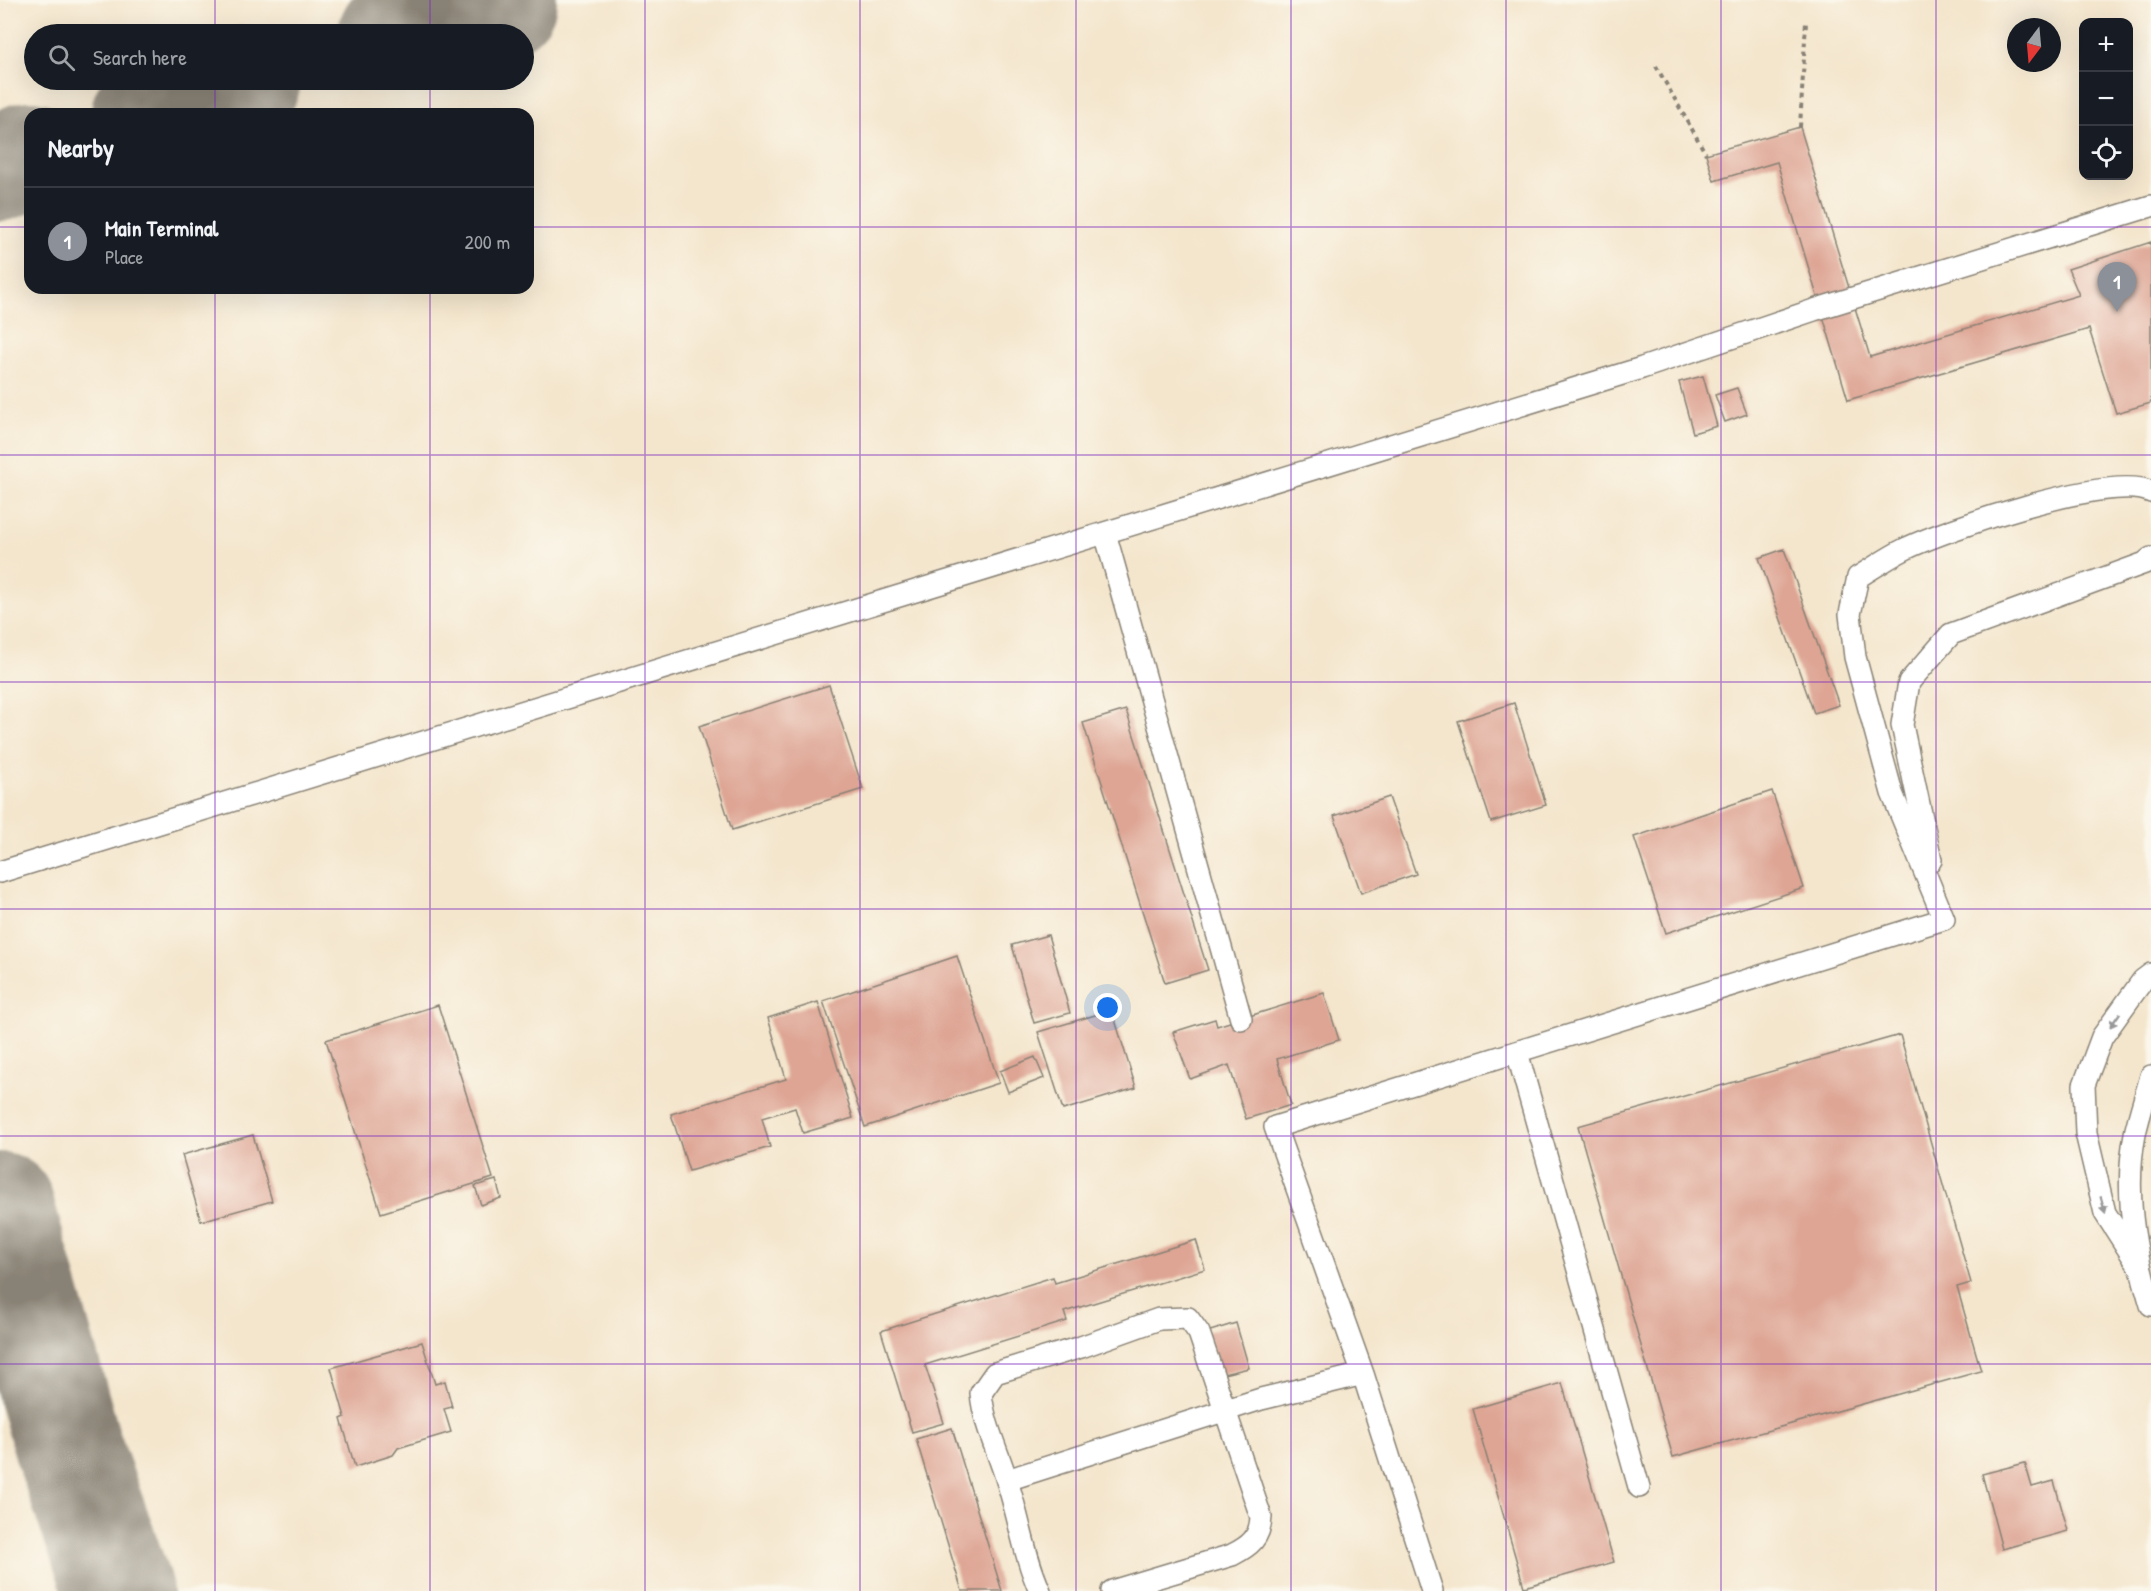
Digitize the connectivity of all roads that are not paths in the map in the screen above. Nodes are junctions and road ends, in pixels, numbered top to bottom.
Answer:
1 (2151, 206) edge
2 (2151, 492) edge
3 (1105, 533) junction
4 (2151, 558) edge
5 (0, 872) edge
6 (1944, 919) junction
7 (2151, 974) edge
8 (1241, 1018) dead end
9 (1517, 1052) junction
10 (2151, 1076) edge
11 (2139, 1266) junction
12 (2151, 1305) edge
13 (1363, 1374) junction
14 (1226, 1411) junction
15 (1007, 1480) junction
16 (1639, 1487) dead end
17 (1040, 1591) edge
18 (1112, 1591) edge
19 (1432, 1591) edge

1 - 3 lane
2 - 6 lane
3 - 5 lane
3 - 8 lane
4 - 6 lane
6 - 9 lane
7 -> 11 lane
9 - 13 lane
9 - 16 lane
10 - 11 lane
11 - 12 lane
13 - 14 lane
13 - 19 lane
14 - 15 lane
14 - 15 lane
14 - 18 lane
15 - 17 lane

